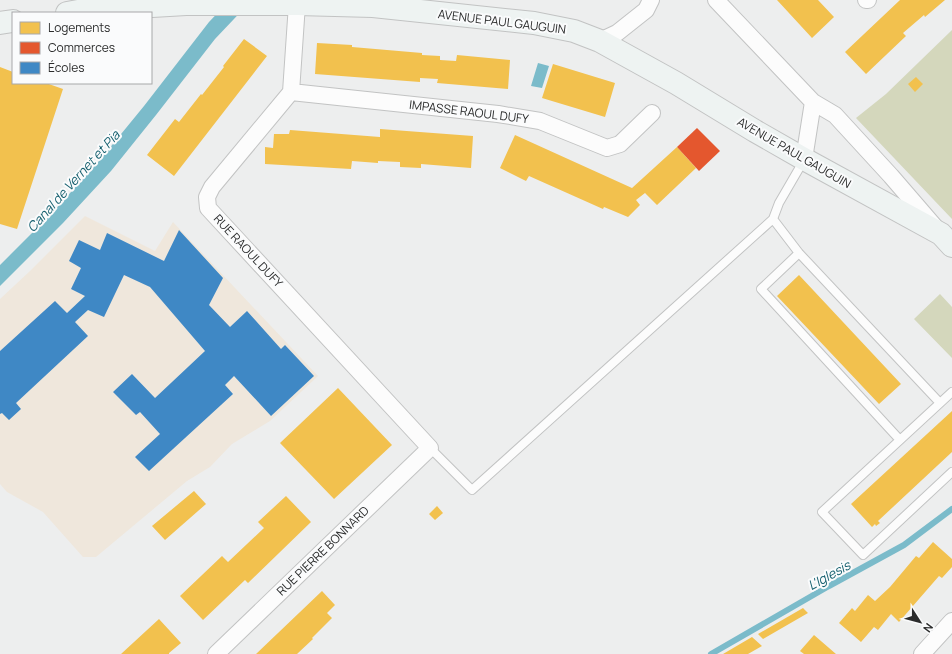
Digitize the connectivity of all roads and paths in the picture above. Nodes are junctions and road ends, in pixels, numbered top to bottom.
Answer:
1 (651, 0) edge
2 (716, 0) edge
3 (186, 2) edge
4 (297, 4) junction
5 (73, 12) edge
6 (12, 21) edge
7 (0, 24) edge
8 (600, 41) junction
9 (291, 92) junction
10 (814, 102) junction
11 (652, 113) dead end
12 (804, 160) junction
13 (773, 219) junction
14 (947, 240) edge
15 (799, 253) junction
16 (952, 392) edge
17 (940, 403) junction
18 (900, 440) junction
19 (430, 448) junction
20 (952, 472) edge
21 (952, 621) edge
22 (216, 654) edge
23 (922, 654) edge

1 - 8 street
2 - 10 street
3 - 4 street, AVENUE PAUL GAUGUIN
3 - 5 street, AVENUE PAUL GAUGUIN
4 - 8 street, AVENUE PAUL GAUGUIN
4 - 9 street
6 - 7 street
8 - 12 street, AVENUE PAUL GAUGUIN
9 - 11 street, IMPASSE RAOUL DUFY
9 - 19 street, RUE RAOUL DUFY
10 - 12 street
10 - 14 street
12 - 13 lane
12 - 14 street, AVENUE PAUL GAUGUIN
13 - 15 lane
13 - 19 lane
15 - 17 lane
15 - 18 lane
16 - 17 lane
17 - 18 lane
18 - 20 lane
19 - 22 street, RUE PIERRE BONNARD
21 - 23 street

